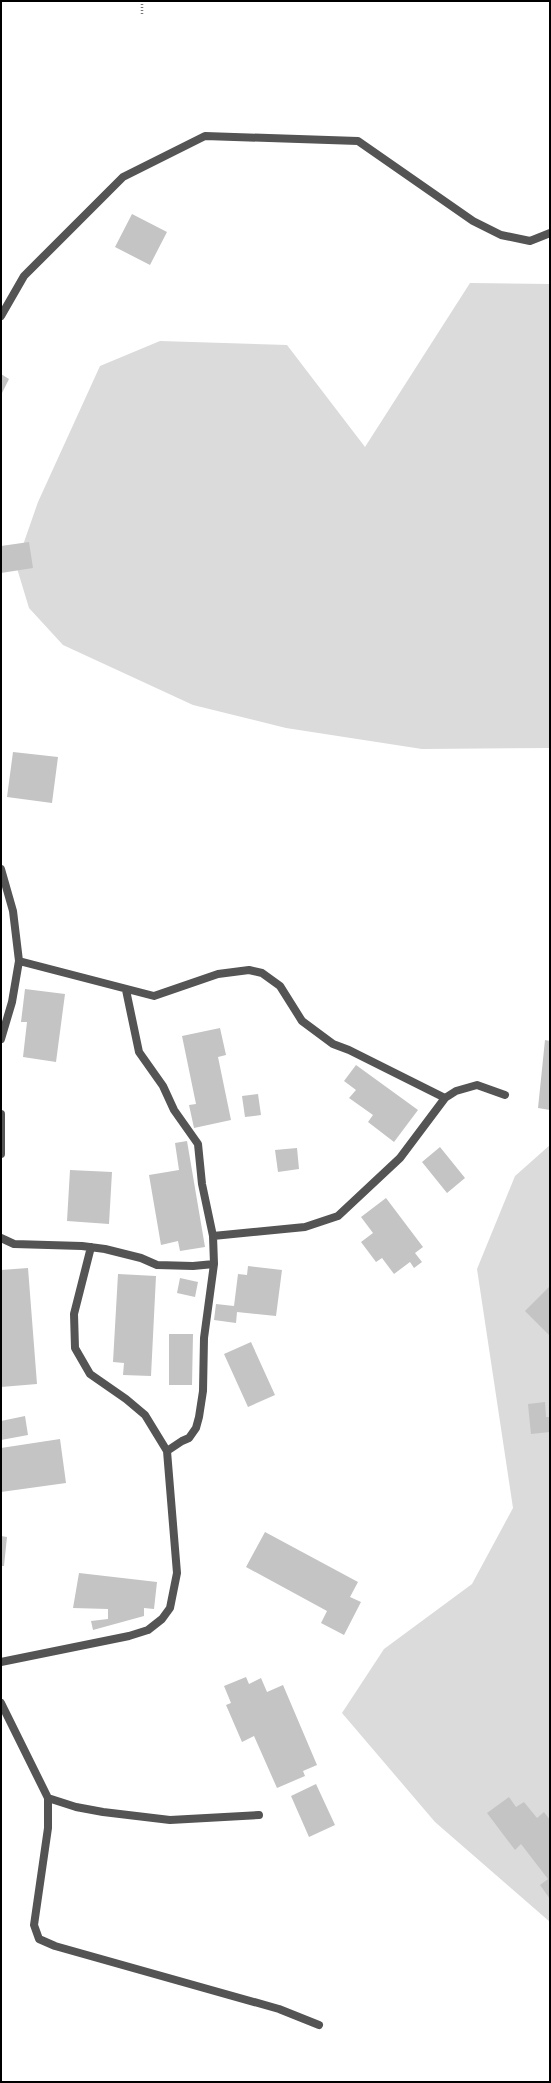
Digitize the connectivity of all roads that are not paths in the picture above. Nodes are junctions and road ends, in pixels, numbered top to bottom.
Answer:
1 (550, 233) edge
2 (1, 316) edge
3 (1, 869) edge
4 (19, 961) junction
5 (126, 990) junction
6 (1, 1039) edge
7 (504, 1095) dead end
8 (445, 1098) junction
9 (1, 1114) edge
10 (1, 1154) edge
11 (213, 1236) junction
12 (1, 1238) edge
13 (91, 1247) junction
14 (214, 1264) junction
15 (167, 1451) junction
16 (1, 1662) edge
17 (1, 1703) edge
18 (48, 1798) junction
19 (259, 1815) dead end
20 (318, 2025) dead end

1 - 2 street
3 - 4 street
4 - 5 street
4 - 6 street
5 - 8 street
5 - 11 street
7 - 8 street
8 - 11 street
9 - 10 street
11 - 14 street
12 - 13 street
13 - 14 street
13 - 15 street
14 - 15 street
15 - 16 street
17 - 18 street
18 - 19 street
18 - 20 street

